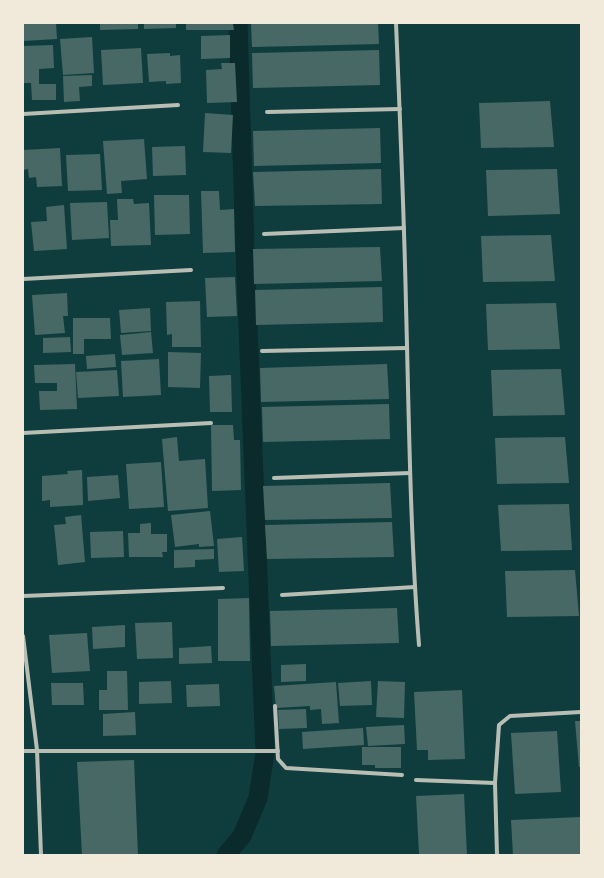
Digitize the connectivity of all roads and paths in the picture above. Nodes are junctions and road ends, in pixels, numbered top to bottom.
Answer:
1 (396, 23) edge
2 (178, 105) dead end
3 (400, 109) junction
4 (266, 112) dead end
5 (23, 114) edge
6 (404, 228) junction
7 (264, 234) dead end
8 (190, 270) dead end
9 (23, 279) edge
10 (407, 348) junction
11 (262, 351) dead end
12 (212, 422) dead end
13 (23, 433) edge
14 (410, 473) junction
15 (274, 478) dead end
16 (414, 587) junction
17 (224, 588) dead end
18 (282, 595) dead end
19 (23, 596) edge
20 (23, 636) edge
21 (419, 645) dead end
22 (275, 706) dead end
23 (581, 712) edge
24 (37, 750) junction
25 (23, 751) edge
26 (276, 751) junction
27 (402, 775) dead end
28 (416, 780) dead end
29 (495, 783) junction
30 (41, 855) edge
31 (497, 855) edge

1 - 3 street
2 - 5 street
3 - 4 street
3 - 6 street
6 - 7 street
6 - 10 street
8 - 9 street
10 - 11 street
10 - 14 street
12 - 13 street
14 - 15 street
14 - 16 street
16 - 18 street
16 - 21 street
17 - 19 street
20 - 24 street
22 - 26 street
23 - 29 street
24 - 25 street
24 - 26 street
24 - 30 street
26 - 27 street
28 - 29 street
29 - 31 street

